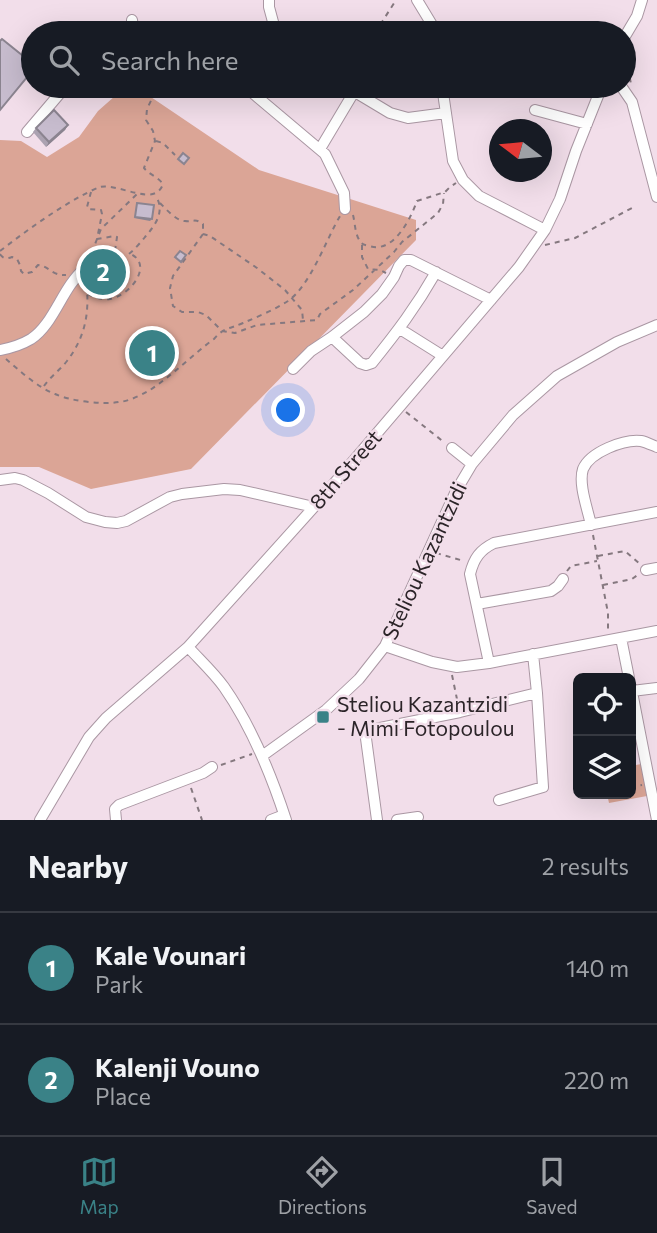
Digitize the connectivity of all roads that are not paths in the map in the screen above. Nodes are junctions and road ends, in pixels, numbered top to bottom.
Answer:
1 (269, 0) edge
2 (418, 0) edge
3 (642, 0) edge
4 (272, 21) edge
5 (430, 21) edge
6 (634, 21) edge
7 (56, 98) edge
8 (259, 98) edge
9 (346, 98) edge
10 (365, 98) edge
11 (444, 98) edge
12 (597, 98) edge
13 (629, 98) edge
14 (535, 110) dead end
15 (446, 113) junction
16 (587, 124) junction
17 (27, 132) dead end
18 (320, 149) junction
19 (657, 197) edge
20 (345, 209) road end
21 (545, 230) junction
22 (80, 272) road end
23 (436, 272) junction
24 (491, 300) junction
25 (657, 325) edge
26 (400, 329) junction
27 (332, 337) junction
28 (1, 351) edge
29 (443, 356) junction
30 (293, 369) dead end
31 (657, 447) edge
32 (452, 448) road end
33 (472, 464) junction
34 (0, 480) edge
35 (314, 507) junction
36 (657, 512) edge
37 (591, 525) junction
38 (563, 579) road end
39 (477, 604) junction
40 (657, 631) edge
41 (615, 639) junction
42 (385, 646) junction
43 (188, 647) junction
44 (533, 654) junction
45 (489, 663) junction
46 (627, 673) edge
47 (657, 688) edge
48 (636, 689) edge
49 (537, 693) junction
50 (636, 714) edge
51 (261, 753) junction
52 (212, 767) road end
53 (499, 800) dead end
54 (418, 817) dead end
55 (285, 818) edge
56 (40, 820) edge
57 (116, 820) edge
58 (271, 820) edge
59 (377, 820) edge
60 (397, 820) edge
61 (657, 820) edge

1 - 4 street
2 - 5 street
3 - 6 street
7 - 17 street
8 - 18 street
9 - 18 street
10 - 15 street
11 - 15 street
12 - 16 street, 8th Street
13 - 19 street
14 - 16 street
15 - 21 street
16 - 21 street, 8th Street
18 - 20 street
21 - 24 street, 8th Street
22 - 28 street
23 - 24 street
23 - 26 street
23 - 27 street
24 - 29 street, 8th Street
25 - 33 street, Steliou Kazantzidi
26 - 27 street
26 - 29 street
27 - 30 street
29 - 35 street, 8th Street
31 - 37 street
32 - 33 street
33 - 42 street, Steliou Kazantzidi
34 - 35 street
35 - 43 street, 8th Street
36 - 37 street
37 - 39 street
38 - 39 street
39 - 45 street
40 - 41 street
41 - 44 street
41 - 46 street
42 - 45 street
42 - 51 street, Steliou Kazantzidi
43 - 51 street
43 - 56 street, 8th Street
44 - 45 street
44 - 49 street
47 - 48 street
49 - 53 street
49 - 59 street
50 - 61 street
51 - 55 street
52 - 57 street
54 - 60 street
55 - 58 street

